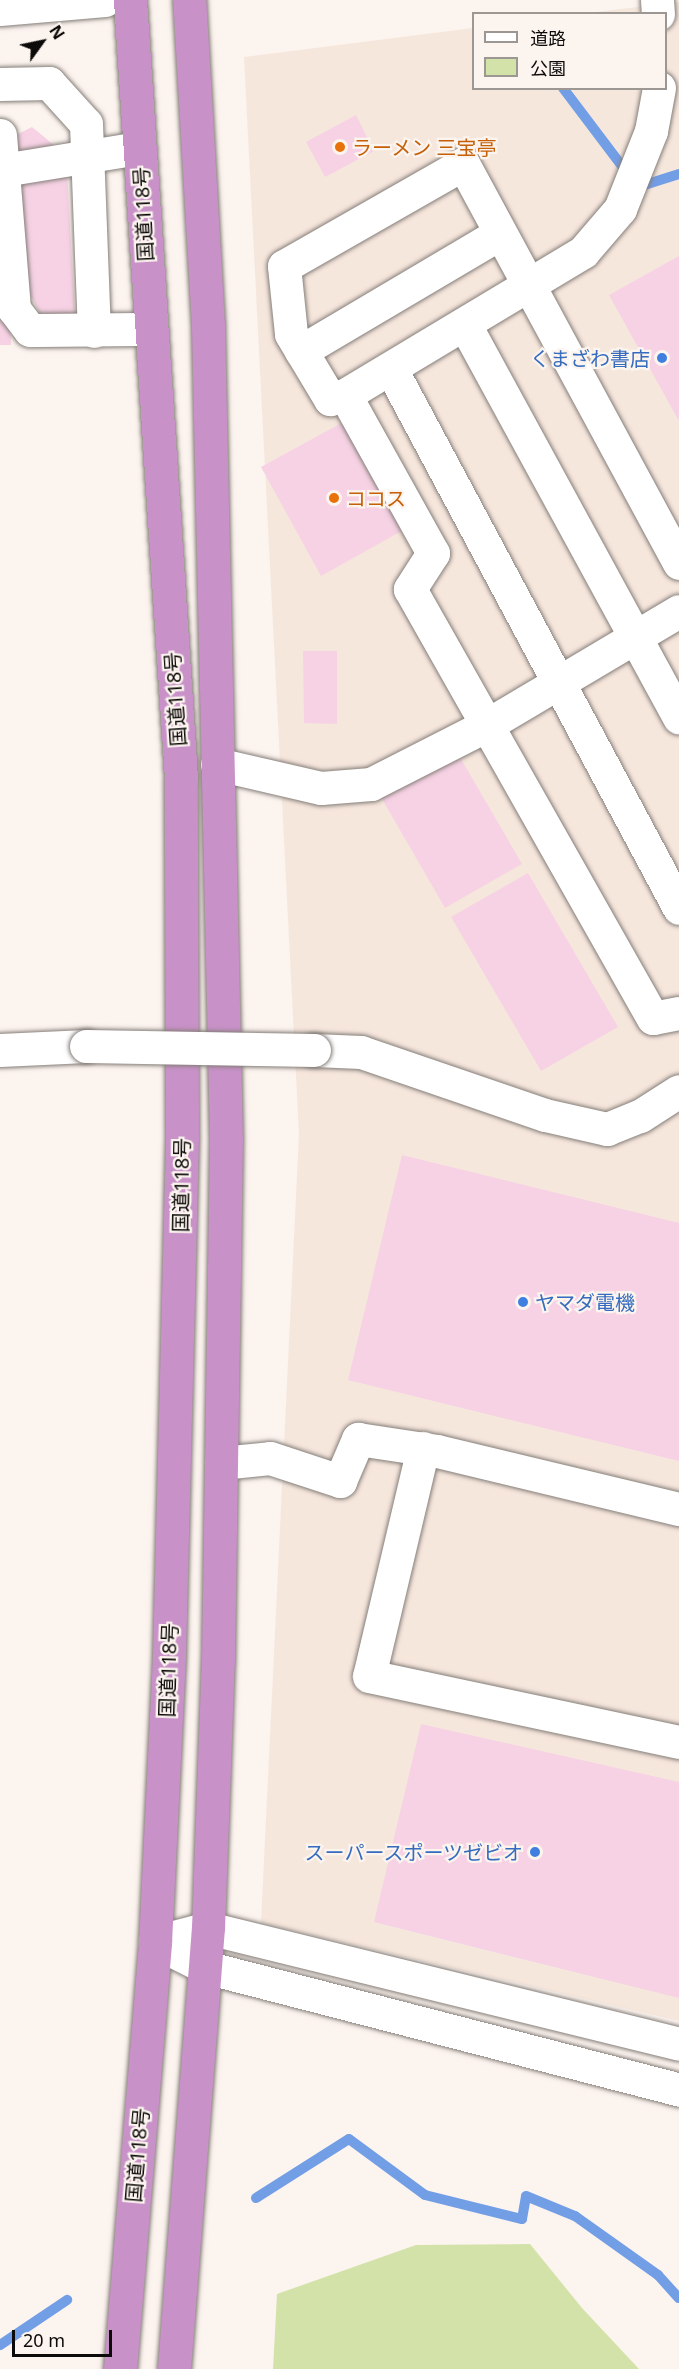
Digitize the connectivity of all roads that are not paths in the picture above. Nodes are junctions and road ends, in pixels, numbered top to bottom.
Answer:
1 (105, 0) edge
2 (130, 0) edge
3 (189, 0) edge
4 (0, 9) edge
5 (0, 84) edge
6 (659, 90) edge
7 (0, 135) edge
8 (139, 148) junction
9 (88, 156) junction
10 (3, 190) edge
11 (499, 234) junction
12 (526, 287) junction
13 (465, 325) junction
14 (148, 329) junction
15 (94, 331) junction
16 (301, 351) junction
17 (391, 369) junction
18 (345, 395) junction
19 (679, 563) edge
20 (679, 611) edge
21 (637, 638) junction
22 (557, 683) junction
23 (679, 717) edge
24 (487, 725) junction
25 (218, 764) junction
26 (679, 908) edge
27 (679, 1013) edge
28 (0, 1050) edge
29 (679, 1091) edge
30 (423, 1448) junction
31 (221, 1463) junction
32 (679, 1509) edge
33 (679, 1742) edge
34 (208, 1928) junction
35 (155, 1942) junction
36 (205, 1966) junction
37 (679, 2044) edge
38 (679, 2090) edge
39 (120, 2369) edge
40 (174, 2369) edge

1 - 4 street
2 - 8 highway, 国道118号
3 - 25 highway, 国道118号
5 - 9 street
6 - 12 street
7 - 10 street
8 - 9 street
8 - 14 highway, 国道118号
9 - 10 street
9 - 15 street
10 - 15 street
11 - 12 street
11 - 16 street
11 - 16 street
12 - 13 street
12 - 19 street
13 - 17 street
13 - 21 street
14 - 15 street
14 - 35 highway, 国道118号
16 - 18 street
17 - 18 street
17 - 22 street
18 - 24 street
20 - 21 street
21 - 22 street
21 - 23 street
22 - 24 street
22 - 26 street
24 - 25 street
24 - 27 street
25 - 31 highway, 国道118号
28 - 29 street, bridge
30 - 31 street
30 - 32 street
30 - 33 street
31 - 34 highway, 国道118号
34 - 35 street
34 - 36 highway, 国道118号
34 - 37 street
35 - 36 street
35 - 39 highway, 国道118号
36 - 38 street
36 - 40 highway, 国道118号

